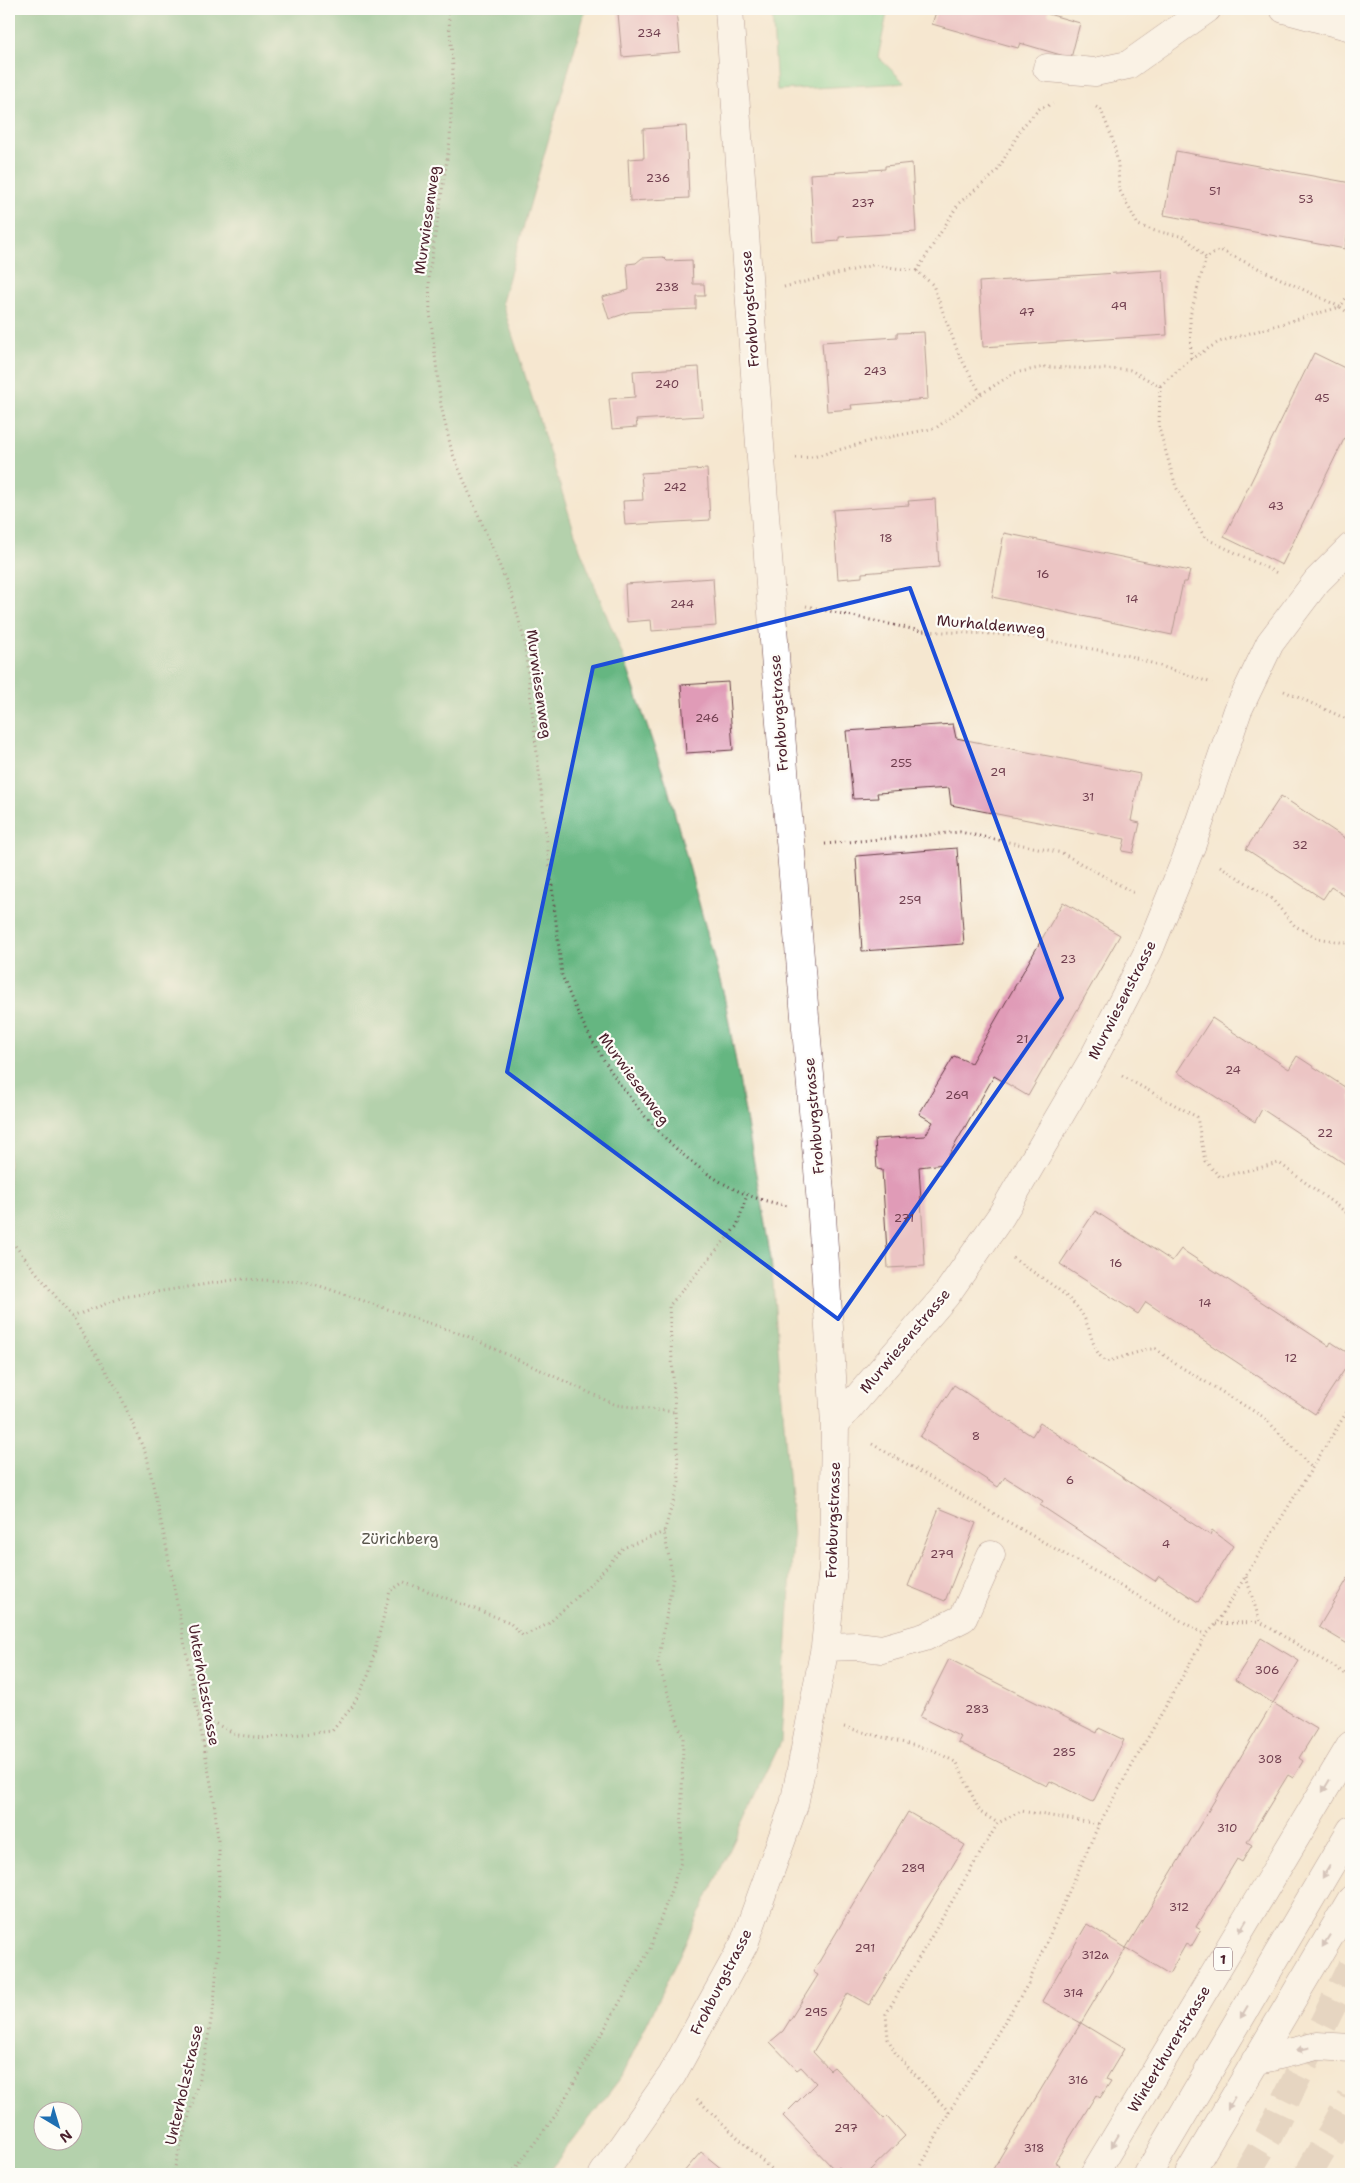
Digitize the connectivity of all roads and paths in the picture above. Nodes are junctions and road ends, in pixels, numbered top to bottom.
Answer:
1 (448, 9) edge
2 (729, 9) edge
3 (1207, 9) edge
4 (1284, 9) edge
5 (1351, 27) edge
6 (1047, 68) dead end
7 (1059, 103) dead end
8 (1093, 106) dead end
9 (1206, 258) junction
10 (917, 271) junction
11 (784, 287) dead end
12 (1351, 291) edge
13 (1340, 306) junction
14 (1351, 315) edge
15 (1190, 359) junction
16 (1160, 386) junction
17 (981, 394) junction
18 (796, 458) dead end
19 (1351, 548) edge
20 (1280, 574) dead end
21 (806, 606) dead end
22 (1221, 686) dead end
23 (1277, 687) dead end
24 (1351, 721) edge
25 (820, 844) dead end
26 (1214, 863) dead end
27 (1143, 898) dead end
28 (1351, 944) edge
29 (1117, 1074) dead end
30 (747, 1195) junction
31 (822, 1216) junction
32 (1351, 1216) edge
33 (9, 1238) edge
34 (1007, 1253) dead end
35 (72, 1317) junction
36 (1351, 1405) edge
37 (675, 1412) junction
38 (835, 1424) junction
39 (872, 1444) dead end
40 (1311, 1467) junction
41 (664, 1532) junction
42 (991, 1556) dead end
43 (1246, 1577) junction
44 (1260, 1622) junction
45 (1216, 1624) junction
46 (1206, 1635) junction
47 (825, 1647) junction
48 (1351, 1677) edge
49 (198, 1715) junction
50 (841, 1727) dead end
51 (1351, 1745) edge
52 (998, 1823) junction
53 (1100, 1824) junction
54 (1351, 1830) edge
55 (1351, 1900) edge
56 (1351, 2048) edge
57 (1256, 2061) junction
58 (691, 2093) dead end
59 (949, 2112) junction
60 (173, 2174) edge
61 (511, 2174) edge
62 (603, 2174) edge
63 (776, 2174) edge
64 (917, 2174) edge
65 (1094, 2174) edge
66 (1148, 2174) edge
67 (1189, 2174) edge

1 - 30 path, Murwiesenweg
2 - 31 main road, Frohburgstrasse
3 - 6 main road
4 - 5 main road
7 - 10 path
8 - 9 path
9 - 13 path
9 - 15 path
10 - 11 path
10 - 17 path
12 - 13 path
13 - 14 path
13 - 15 path
15 - 16 path
16 - 17 path
16 - 20 path
17 - 18 path
19 - 38 main road, Murwiesenstrasse
21 - 22 path, Murhaldenweg
23 - 24 path
25 - 27 path
26 - 28 path
29 - 32 path
30 - 31 path, Murwiesenweg
30 - 37 path
31 - 38 main road, Frohburgstrasse
33 - 35 path, Unterholzstrasse
34 - 40 path
35 - 37 path
35 - 49 path, Unterholzstrasse
36 - 40 path
37 - 41 path
38 - 47 main road, Frohburgstrasse
39 - 46 path
40 - 43 path
41 - 49 path
41 - 61 path
42 - 47 main road
43 - 44 path
43 - 45 path
44 - 45 path
44 - 48 path
45 - 46 path
46 - 53 path
47 - 62 main road, Frohburgstrasse
49 - 60 path, Unterholzstrasse
50 - 52 path
51 -> 65 main road, Winterthurerstrasse / 1
52 - 53 path
52 - 59 path
53 - 59 path
54 -> 66 main road
55 -> 57 main road
56 -> 57 main road
57 -> 67 main road
58 - 63 path
59 - 64 path

